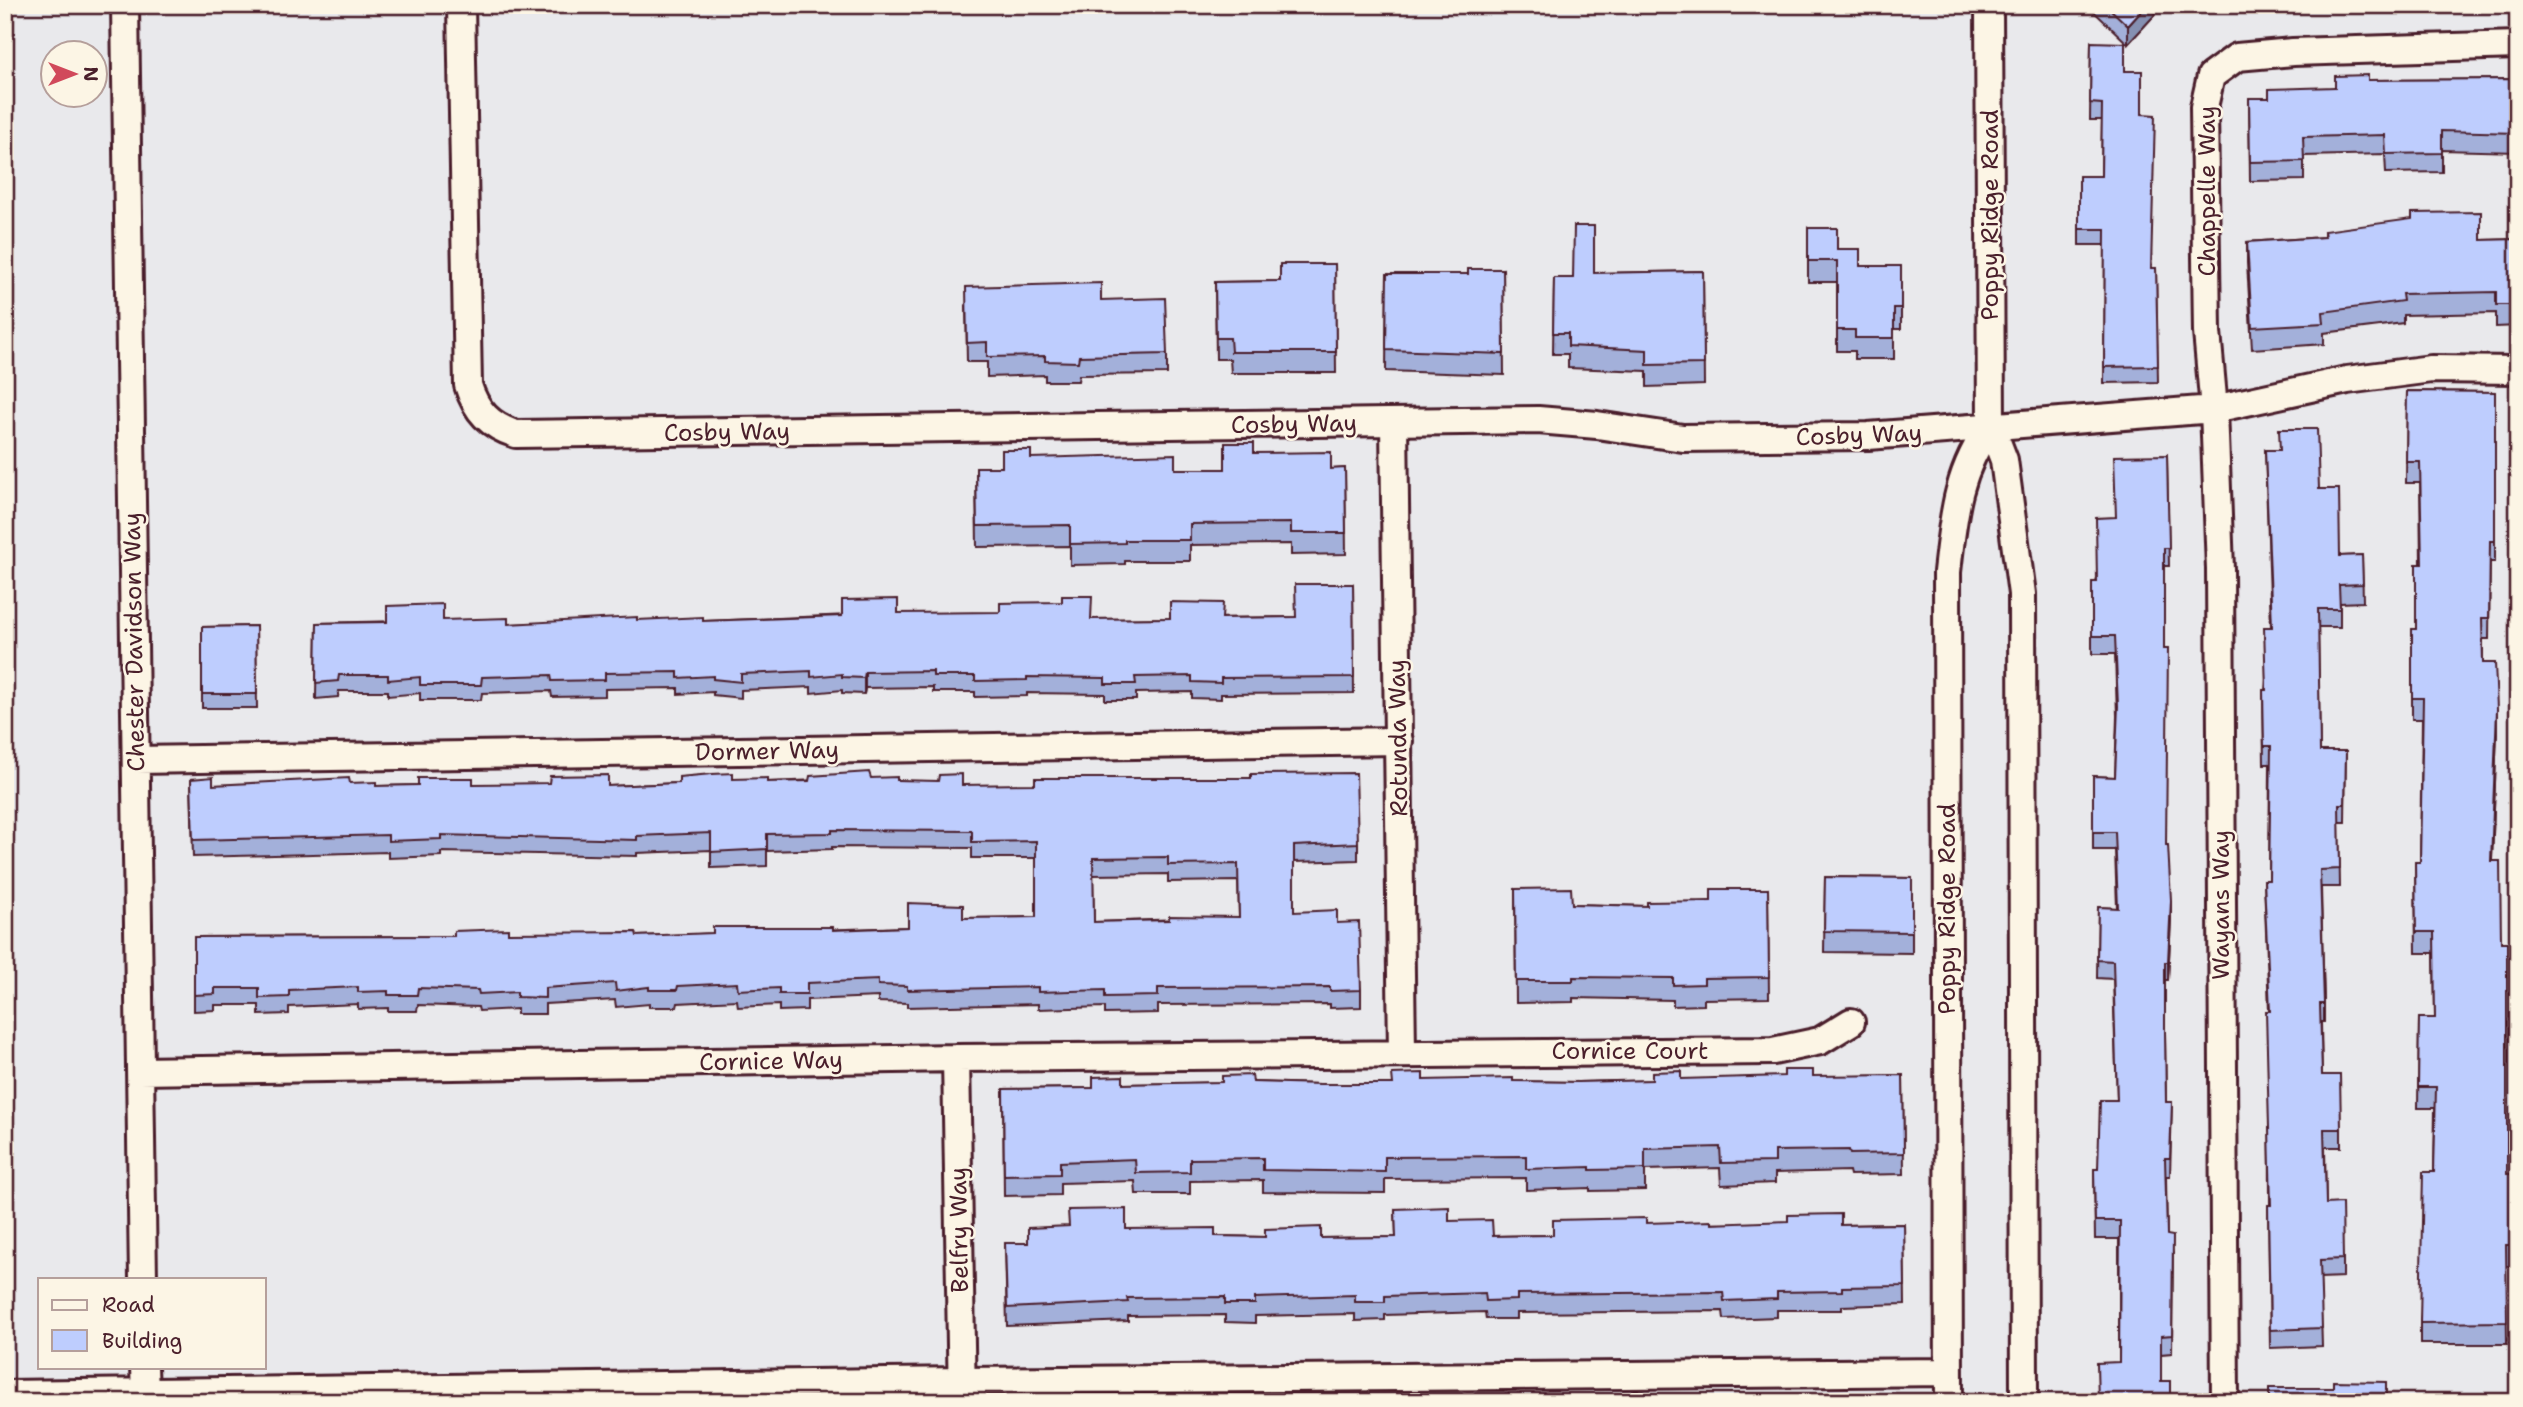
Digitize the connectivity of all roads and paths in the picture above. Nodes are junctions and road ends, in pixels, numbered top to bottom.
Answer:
1 (125, 5) edge
2 (461, 5) edge
3 (1989, 5) edge
4 (2518, 45) edge
5 (2518, 370) edge
6 (2214, 409) junction
7 (1394, 422) junction
8 (1990, 426) junction
9 (1399, 741) junction
10 (136, 760) junction
11 (1852, 1022) dead end
12 (1402, 1053) junction
13 (956, 1058) junction
14 (140, 1071) junction
15 (143, 1278) edge
16 (1948, 1372) junction
17 (145, 1380) edge
18 (962, 1391) edge
19 (5, 1394) edge
20 (1948, 1402) edge
21 (2024, 1402) edge
22 (2225, 1402) edge

1 - 10 street, Chester Davidson Way
2 - 7 street, Cosby Way
3 - 8 street, Poppy Ridge Road
4 - 6 street, Chappelle Way
5 - 6 street, Cosby Way
6 - 8 street, Cosby Way
6 - 22 street, Wayans Way
7 - 8 street, Cosby Way
7 - 9 street, Rotunda Way
8 - 16 street, Poppy Ridge Road
8 - 21 street, Poppy Ridge Road
9 - 10 street, Dormer Way
9 - 12 street, Rotunda Way
10 - 14 street, Chester Davidson Way
11 - 12 street, Cornice Court
12 - 13 street, Cornice Way
13 - 14 street, Cornice Way
13 - 18 street, Belfry Way
14 - 15 street, Chester Davidson Way
16 - 18 street
16 - 20 street, Poppy Ridge Road
17 - 18 street
17 - 19 street

